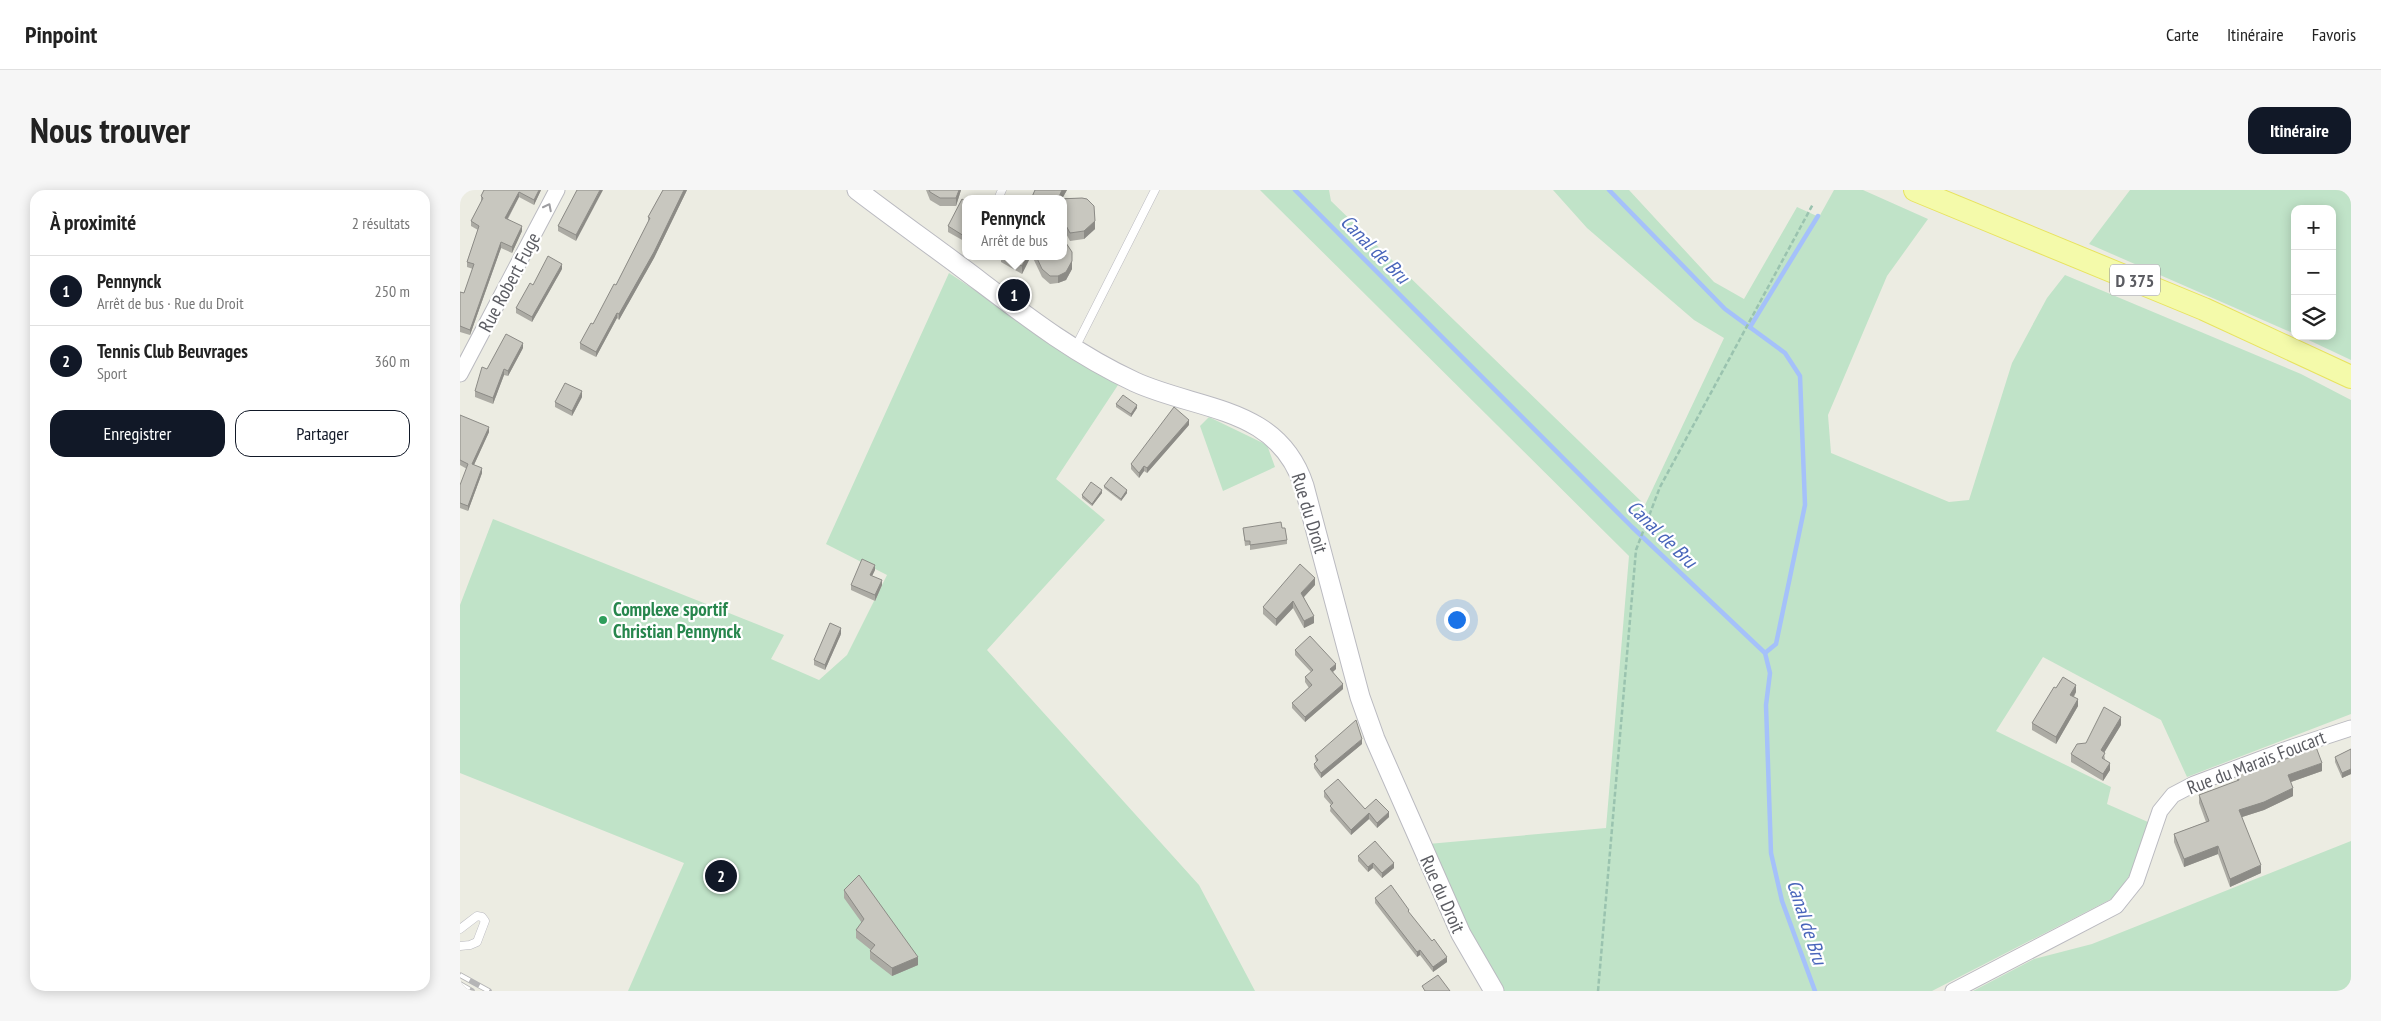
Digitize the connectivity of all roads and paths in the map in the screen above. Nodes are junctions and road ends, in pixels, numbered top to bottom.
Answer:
1 (557, 190) edge
2 (857, 190) edge
3 (1155, 190) edge
4 (1915, 190) edge
5 (1813, 204) dead end
6 (1074, 350) junction
7 (460, 374) edge
8 (2351, 378) edge
9 (2351, 728) edge
10 (460, 929) edge
11 (460, 946) edge
12 (1494, 991) edge
13 (1598, 991) edge
14 (1953, 991) edge

7 -> 1 street, Rue Robert Fuge
2 - 6 street, Rue du Droit
3 - 6 lane
4 - 8 main road, D 375
5 - 13 path
6 - 12 street, Rue du Droit
9 - 14 street, Rue du Marais Foucart
10 - 11 lane

